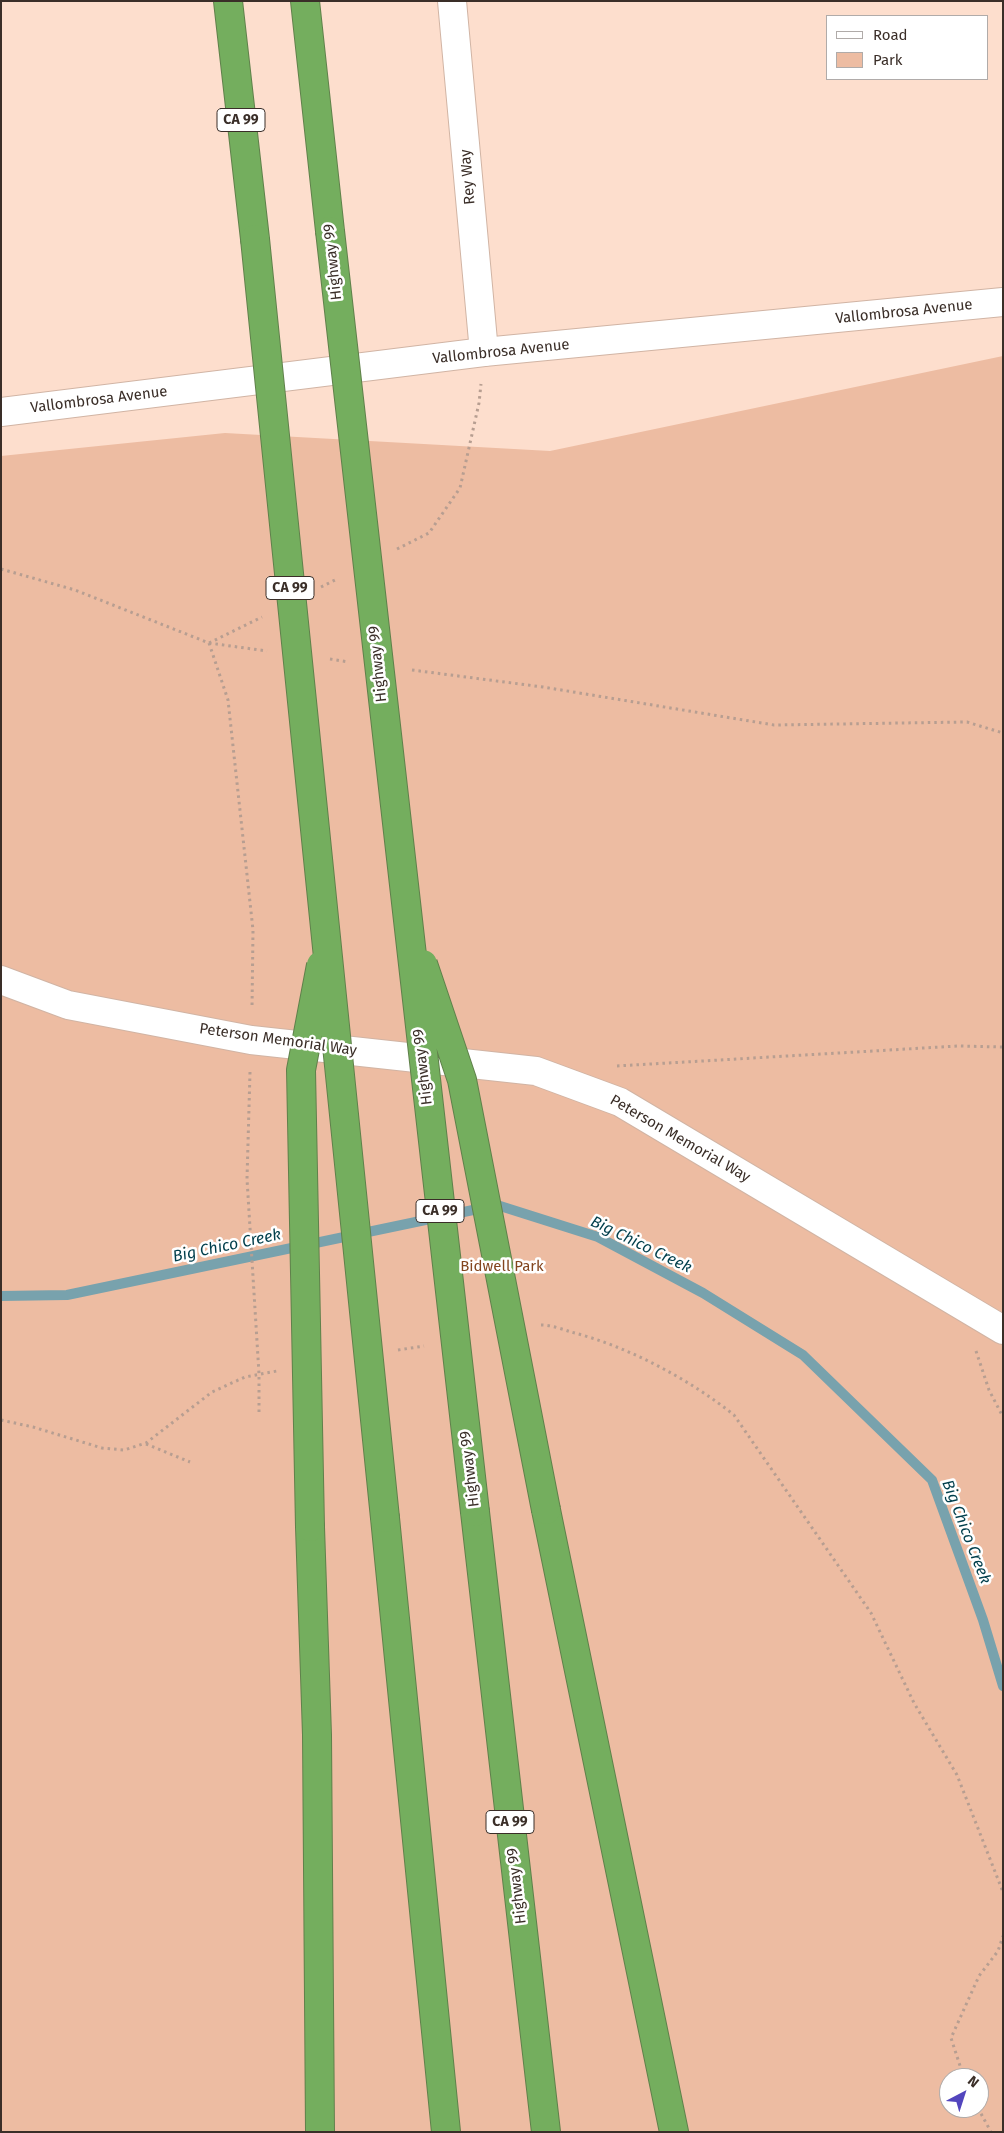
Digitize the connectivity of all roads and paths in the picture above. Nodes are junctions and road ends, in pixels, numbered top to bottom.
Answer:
1 (228, 1) edge
2 (305, 1) edge
3 (452, 1) edge
4 (1003, 302) edge
5 (484, 352) junction
6 (1, 412) edge
7 (1, 569) edge
8 (208, 643) junction
9 (268, 651) dead end
10 (327, 659) dead end
11 (356, 663) dead end
12 (406, 669) dead end
13 (1003, 733) edge
14 (405, 910) junction
15 (326, 937) junction
16 (1, 980) edge
17 (251, 1040) junction
18 (1003, 1047) edge
19 (615, 1066) dead end
20 (960, 1305) junction
21 (534, 1326) dead end
22 (1003, 1330) edge
23 (426, 1345) dead end
24 (397, 1350) dead end
25 (279, 1371) dead end
26 (259, 1374) junction
27 (259, 1413) dead end
28 (1003, 1417) edge
29 (1, 1420) edge
30 (146, 1444) junction
31 (190, 1462) dead end
32 (1003, 1892) edge
33 (1003, 1936) edge
34 (961, 2068) edge
35 (983, 2118) edge
36 (320, 2132) edge
37 (446, 2132) edge
38 (546, 2132) edge
39 (674, 2132) edge
40 (991, 2132) edge

1 - 15 highway, CA 99, bridge
2 - 14 highway, Highway 99 / CA 99, bridge
3 - 5 street, Rey Way
4 - 5 street, Vallombrosa Avenue
5 - 6 street, Vallombrosa Avenue
7 - 8 path
8 - 9 path
8 - 17 path
10 - 11 path
12 - 13 path
14 - 38 highway, Highway 99 / CA 99, bridge
14 - 39 highway, bridge
15 - 36 highway, bridge
15 - 37 highway, CA 99, bridge
16 - 17 street, Peterson Memorial Way
17 - 20 street, Peterson Memorial Way
17 - 26 path
18 - 19 path
20 - 22 street, Peterson Memorial Way
20 - 28 path
21 - 32 path
23 - 24 path
25 - 26 path
26 - 27 path
26 - 30 path
29 - 30 path
30 - 31 path
33 - 34 path
35 - 40 path

